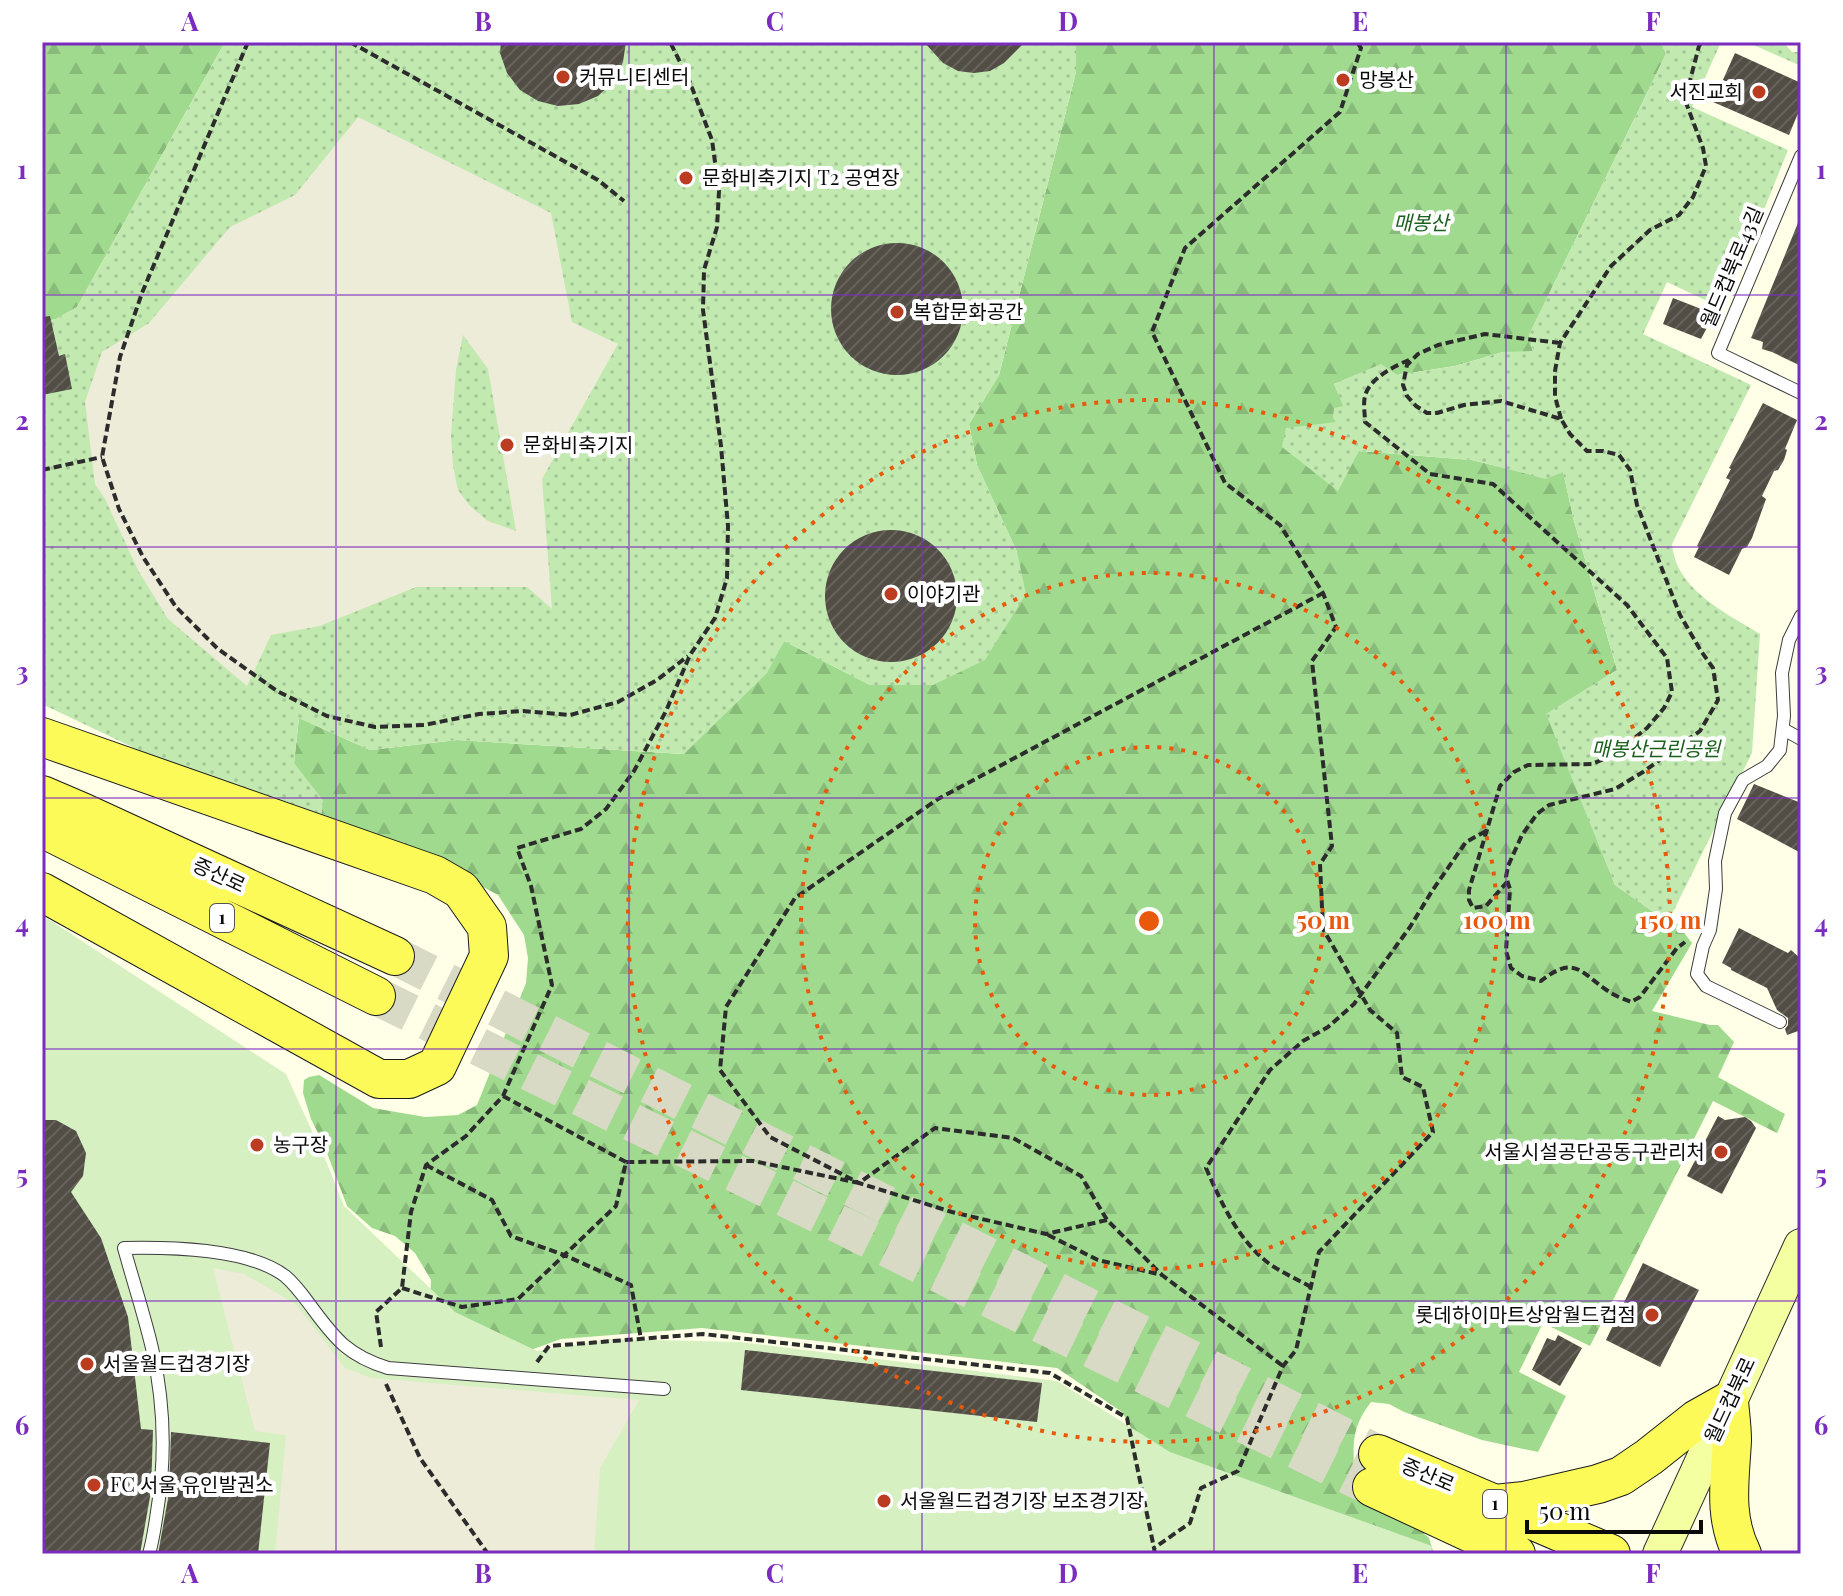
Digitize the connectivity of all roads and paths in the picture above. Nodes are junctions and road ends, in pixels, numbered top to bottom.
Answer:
1 (248, 42) edge
2 (350, 42) edge
3 (670, 42) edge
4 (1357, 42) edge
5 (1702, 42) edge
6 (1801, 156) edge
7 (624, 201) dead end
8 (1560, 343) junction
9 (1412, 360) junction
10 (1801, 393) edge
11 (1561, 419) junction
12 (102, 457) junction
13 (42, 470) edge
14 (1323, 593) junction
15 (1801, 616) edge
16 (690, 655) junction
17 (1783, 729) junction
18 (42, 737) edge
19 (1801, 739) edge
20 (42, 772) edge
21 (42, 795) edge
22 (59, 830) edge
23 (1486, 831) junction
24 (1508, 882) junction
25 (42, 892) edge
26 (1709, 933) junction
27 (395, 956) tunnel mouth
28 (376, 996) tunnel mouth
29 (1780, 1022) dead end
30 (503, 1096) junction
31 (626, 1162) junction
32 (426, 1165) junction
33 (859, 1183) junction
34 (1107, 1220) junction
35 (1046, 1234) junction
36 (1801, 1246) edge
37 (564, 1255) junction
38 (1162, 1275) junction
39 (1311, 1287) junction
40 (402, 1288) junction
41 (641, 1339) junction
42 (383, 1366) junction
43 (1283, 1366) junction
44 (524, 1378) junction
45 (664, 1389) dead end
46 (1729, 1401) junction
47 (1495, 1504) junction
48 (1500, 1550) edge
49 (1155, 1551) edge
50 (149, 1554) edge
51 (488, 1554) edge
52 (1611, 1554) edge
53 (1660, 1554) edge
54 (1742, 1554) edge

1 - 12 path
2 - 7 path
3 - 16 path
4 - 14 path
5 - 8 path
6 - 10 lane, 월드컵북로43길
8 - 9 path
8 - 11 path
9 - 11 path
9 - 23 path
11 - 24 path
12 - 13 path
12 - 16 path
14 - 33 path
14 - 39 path
15 - 17 lane
16 - 30 path
17 - 19 lane
17 - 26 lane
18 - 25 main road
20 - 22 main road, 1
21 - 22 main road, 증산로
22 - 27 main road, 증산로 / 1
22 - 28 main road, 증산로 / 1
23 - 24 path
23 - 39 path
24 - 26 path
26 - 29 lane
30 - 31 path
30 - 32 path
31 - 33 path
31 - 37 path
32 - 37 path
32 - 40 path
33 - 34 path
33 - 35 path
34 - 35 path
34 - 38 path
35 - 38 path
36 - 46 main road, 월드컵북로
37 - 40 path
37 - 41 path
38 - 43 path
39 - 43 path
40 - 42 path
41 - 44 path
41 - 49 path
42 - 44 lane
42 - 50 lane
42 - 51 path
43 - 49 path
44 - 45 lane
46 - 47 main road
46 - 53 main road, 월드컵북로
46 - 54 main road
47 - 48 main road, 증산로 / 1
47 - 52 main road, 증산로 / 1

